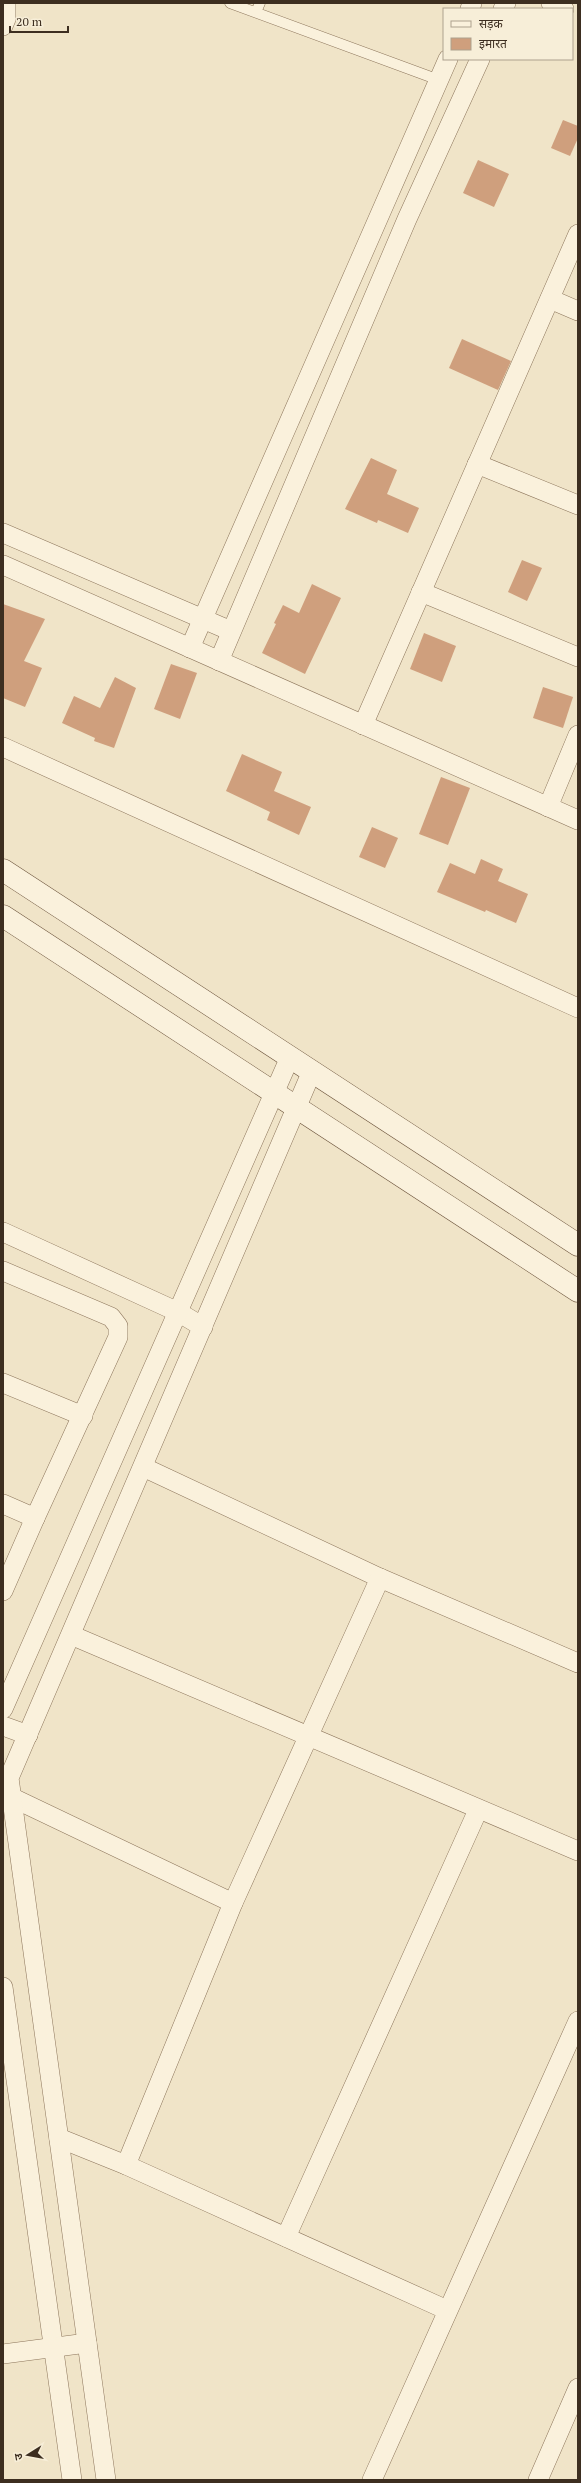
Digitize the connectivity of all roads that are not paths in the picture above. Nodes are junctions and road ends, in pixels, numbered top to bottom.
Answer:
1 (6, 3) edge
2 (230, 3) edge
3 (551, 3) edge
4 (258, 8) edge
5 (562, 8) edge
6 (3, 26) edge
7 (448, 60) edge
8 (480, 60) edge
9 (439, 80) junction
10 (578, 234) edge
11 (550, 299) junction
12 (578, 311) edge
13 (477, 464) junction
14 (578, 505) edge
15 (3, 534) edge
16 (3, 565) edge
17 (421, 592) junction
18 (203, 619) junction
19 (231, 631) junction
20 (190, 648) junction
21 (578, 657) edge
22 (219, 661) junction
23 (363, 725) junction
24 (578, 735) edge
25 (3, 747) edge
26 (548, 807) junction
27 (578, 820) edge
28 (3, 870) edge
29 (3, 916) edge
30 (578, 1008) edge
31 (290, 1057) junction
32 (312, 1071) junction
33 (275, 1093) junction
34 (297, 1108) junction
35 (3, 1232) edge
36 (578, 1245) edge
37 (4, 1273) edge
38 (578, 1291) edge
39 (178, 1312) junction
40 (203, 1327) junction
41 (3, 1383) edge
42 (83, 1416) junction
43 (143, 1467) junction
44 (3, 1504) edge
45 (35, 1518) junction
46 (380, 1578) junction
47 (3, 1591) edge
48 (71, 1635) junction
49 (578, 1663) edge
50 (3, 1709) edge
51 (3, 1726) edge
52 (28, 1735) junction
53 (310, 1737) junction
54 (12, 1797) junction
55 (478, 1810) junction
56 (578, 1851) edge
57 (233, 1903) junction
58 (3, 1987) edge
59 (578, 2021) edge
60 (573, 2045) edge
61 (59, 2138) junction
62 (126, 2165) junction
63 (286, 2236) junction
64 (447, 2310) junction
65 (87, 2343) junction
66 (53, 2347) junction
67 (3, 2354) edge
68 (578, 2388) edge
69 (72, 2480) edge
70 (106, 2480) edge
71 (372, 2480) edge
72 (538, 2480) edge

1 - 6 street
2 - 4 lane
3 - 5 street
4 - 9 lane
7 - 9 street
8 - 19 street
9 - 18 street
10 - 11 street
11 - 12 street
11 - 13 street
13 - 14 street
13 - 17 street
15 - 18 street
16 - 20 street
17 - 21 street
17 - 23 street
18 - 19 street
18 - 20 street
19 - 22 street
20 - 22 street
22 - 23 street
23 - 26 street
24 - 26 street
25 - 30 street
26 - 27 street
28 - 31 street
29 - 33 street
31 - 32 street
31 - 33 street
32 - 34 street
32 - 36 street
33 - 34 street
33 - 39 street
34 - 38 street
34 - 40 street
35 - 39 street
37 - 42 street
39 - 40 street
39 - 50 street
40 - 43 street
41 - 42 street
42 - 45 street
43 - 46 street
43 - 48 street
44 - 45 street
45 - 47 street
46 - 49 street
46 - 53 street
48 - 52 street
48 - 53 street
51 - 52 street
52 - 54 street
53 - 55 street
53 - 57 street
54 - 57 street
54 - 61 street
55 - 56 street
55 - 63 street
57 - 62 street
58 - 66 street
59 - 60 street
60 - 64 street
61 - 62 street
61 - 65 street
62 - 63 street
63 - 64 street
64 - 71 street
65 - 66 street
65 - 70 street
66 - 67 street
66 - 69 street
68 - 72 street

